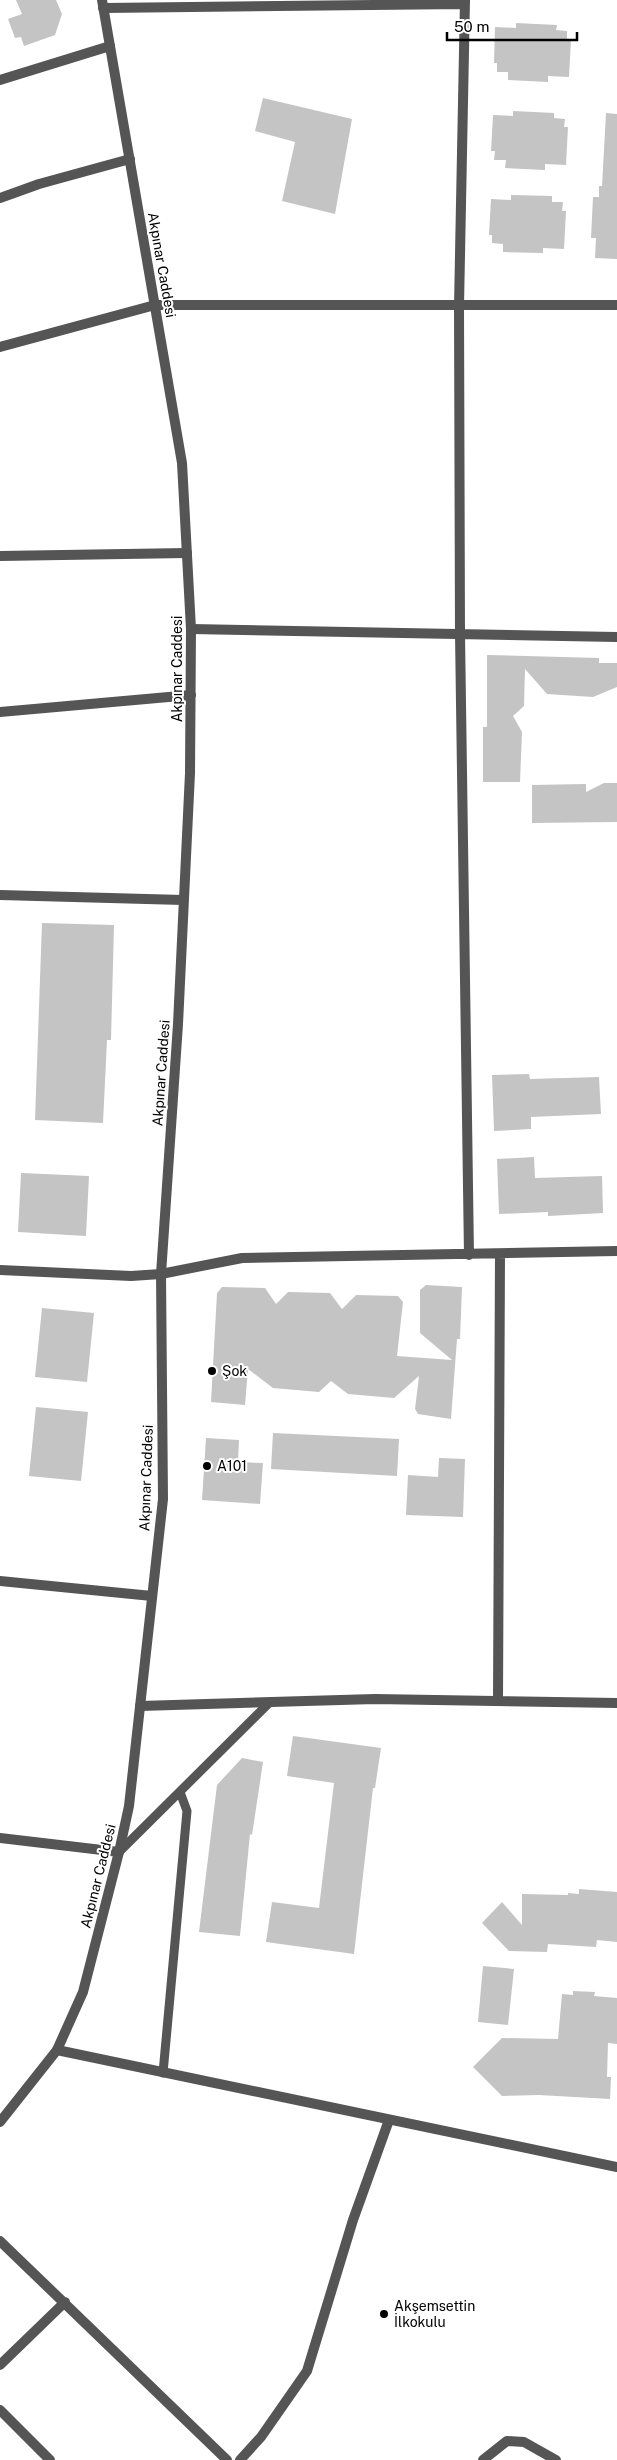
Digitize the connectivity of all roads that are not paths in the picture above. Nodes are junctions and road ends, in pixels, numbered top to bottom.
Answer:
1 (464, 2) edge
2 (223, 3) edge
3 (377, 3) edge
4 (103, 4) edge
5 (110, 46) junction
6 (0, 80) edge
7 (130, 159) junction
8 (0, 198) edge
9 (155, 305) junction
10 (617, 305) edge
11 (459, 306) junction
12 (0, 346) edge
13 (187, 553) junction
14 (0, 556) edge
15 (191, 629) junction
16 (460, 634) junction
17 (617, 637) edge
18 (191, 695) junction
19 (0, 712) edge
20 (0, 895) edge
21 (183, 900) junction
22 (617, 1251) edge
23 (468, 1254) junction
24 (500, 1254) junction
25 (0, 1270) edge
26 (161, 1274) junction
27 (0, 1581) edge
28 (152, 1596) junction
29 (498, 1701) junction
30 (270, 1702) junction
31 (617, 1702) edge
32 (140, 1706) junction
33 (180, 1792) junction
34 (0, 1838) edge
35 (119, 1852) junction
36 (56, 2050) junction
37 (163, 2073) junction
38 (389, 2120) junction
39 (0, 2122) edge
40 (617, 2167) edge
41 (0, 2241) edge
42 (65, 2302) junction
43 (0, 2365) edge
44 (0, 2410) edge
45 (50, 2460) edge
46 (227, 2460) edge
47 (240, 2460) edge
48 (484, 2460) edge
49 (556, 2460) edge

1 - 3 street
1 - 11 street
2 - 3 street
2 - 4 street
4 - 5 street, Akpınar Caddesi
5 - 6 street
5 - 7 street, Akpınar Caddesi
7 - 8 street
7 - 9 street, Akpınar Caddesi
9 - 11 street
9 - 12 street
9 - 13 street, Akpınar Caddesi
10 - 11 street
11 - 16 street
13 - 14 street
13 - 15 street, Akpınar Caddesi
15 - 16 street
15 - 18 street, Akpınar Caddesi
16 - 17 street
16 - 23 street
18 - 19 street
18 - 21 street, Akpınar Caddesi
20 - 21 street
21 - 26 street, Akpınar Caddesi
22 - 24 street
23 - 24 street
23 - 26 street
24 - 29 street
25 - 26 street
26 - 28 street, Akpınar Caddesi
27 - 28 street
28 - 32 street, Akpınar Caddesi
29 - 30 street
29 - 31 street
30 - 32 street
30 - 33 lane
32 - 35 street, Akpınar Caddesi
33 - 35 lane
33 - 37 lane
34 - 35 street
35 - 36 street, Akpınar Caddesi
36 - 37 street
36 - 39 street, Akpınar Caddesi
37 - 38 street
38 - 40 street
38 - 47 street
41 - 42 street
42 - 43 street
42 - 46 street
44 - 45 street
48 - 49 street

